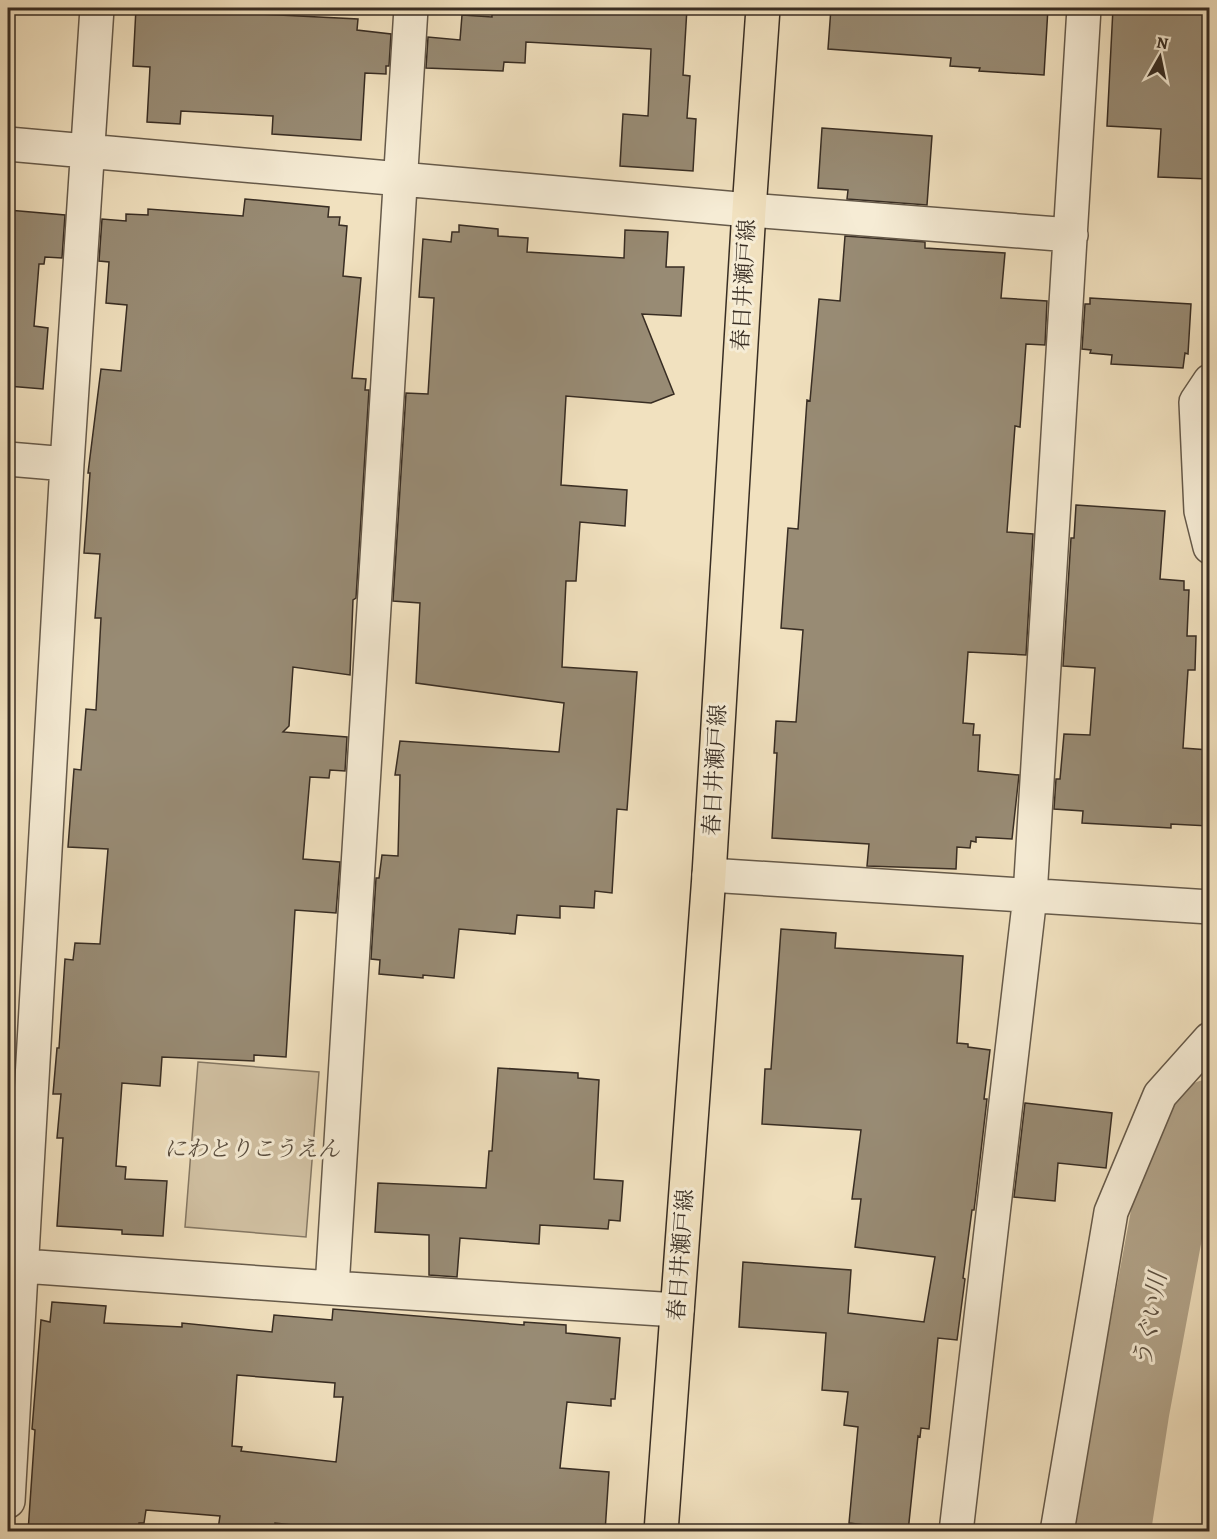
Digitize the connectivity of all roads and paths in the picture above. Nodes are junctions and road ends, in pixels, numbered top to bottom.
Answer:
1 (97, 8) edge
2 (411, 8) edge
3 (763, 8) edge
4 (1084, 8) edge
5 (8, 144) edge
6 (88, 151) junction
7 (401, 180) junction
8 (749, 210) junction
9 (1071, 235) junction
10 (1209, 381) edge
11 (8, 459) edge
12 (67, 464) junction
13 (1209, 547) edge
14 (709, 875) junction
15 (1030, 896) junction
16 (1209, 907) edge
17 (1209, 1039) edge
18 (22, 1266) junction
19 (332, 1288) junction
20 (677, 1310) junction
21 (8, 1501) edge
22 (661, 1532) edge
23 (956, 1532) edge
24 (1057, 1532) edge

1 - 6 street
2 - 7 street
3 - 8 main road, 春日井瀬戸線
4 - 9 street
5 - 6 street
6 - 7 street
6 - 12 street
7 - 8 street
7 - 19 street
8 - 9 street
8 - 14 main road, 春日井瀬戸線
9 - 15 street
10 - 13 street
11 - 12 street
12 - 18 street
14 - 15 street
14 - 20 main road, 春日井瀬戸線
15 - 16 street
15 - 23 street
17 - 24 street
18 - 19 street
18 - 21 street
19 - 20 street
20 - 22 main road, 春日井瀬戸線

